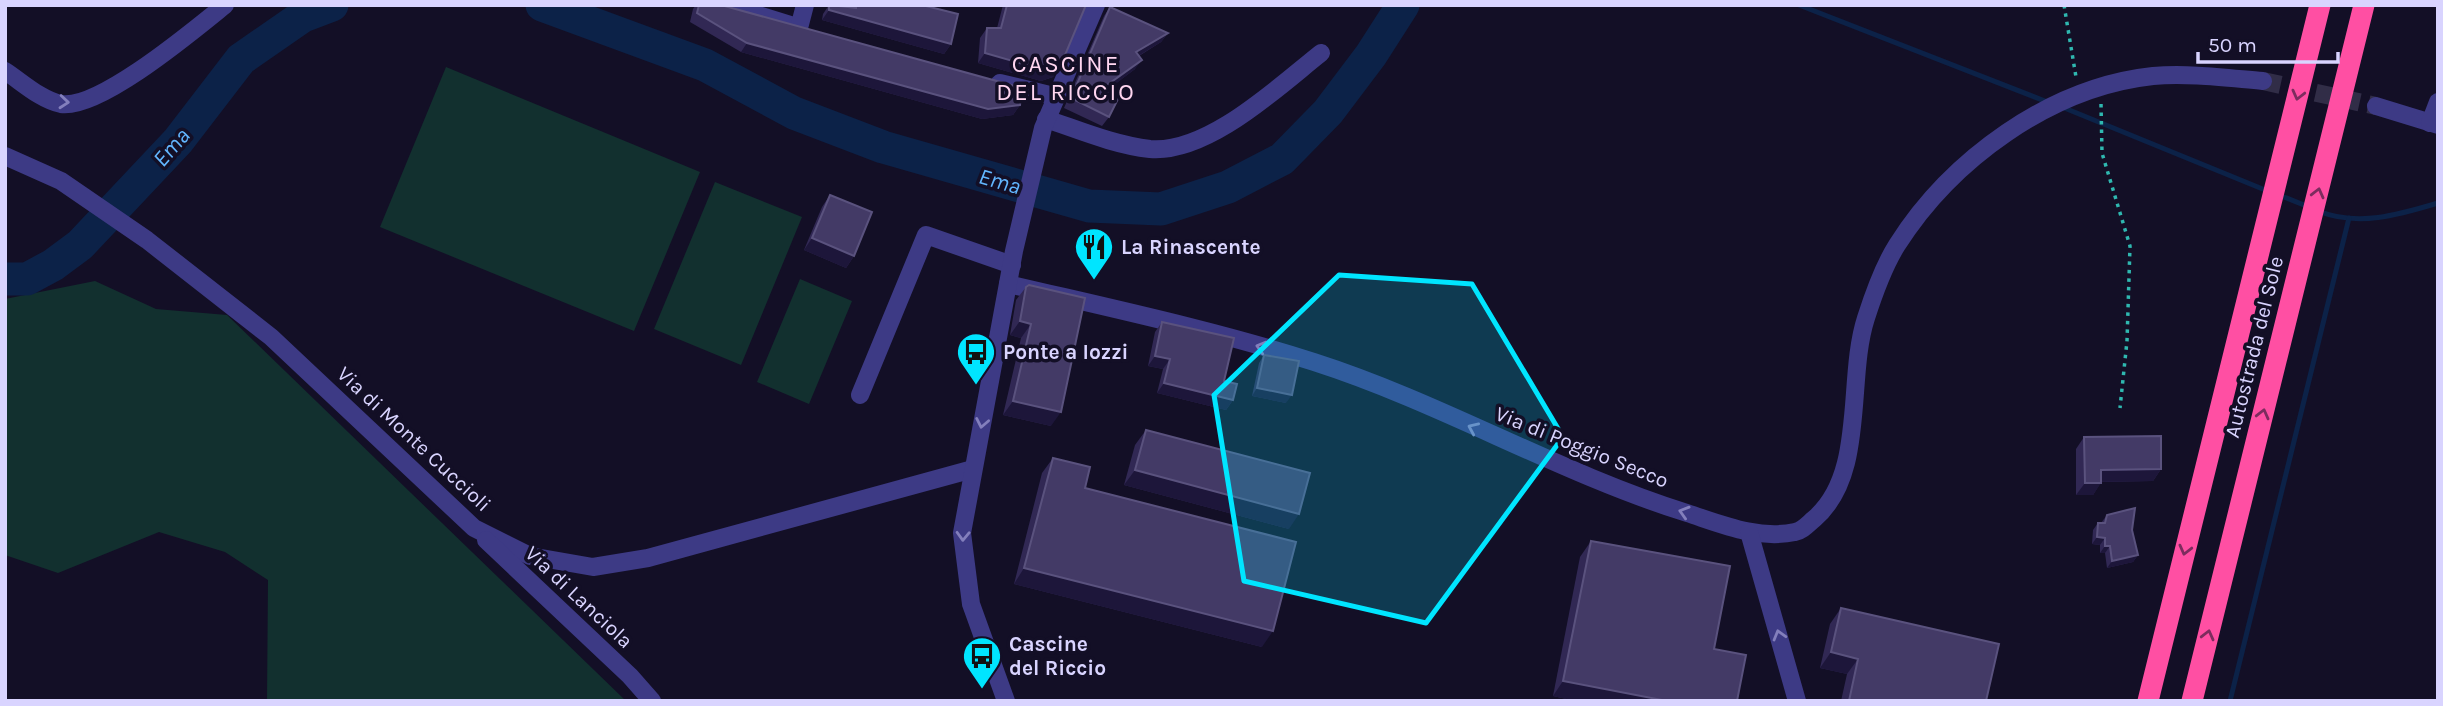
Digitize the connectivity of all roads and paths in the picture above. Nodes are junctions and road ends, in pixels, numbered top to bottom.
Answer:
1 (225, 5) edge
2 (726, 5) edge
3 (805, 5) edge
4 (1096, 5) edge
5 (2064, 5) edge
6 (2320, 5) edge
7 (2364, 5) edge
8 (799, 27) junction
9 (821, 33) edge
10 (1321, 53) dead end
11 (5, 71) edge
12 (988, 80) edge
13 (2263, 81) tunnel mouth
14 (2100, 88) junction
15 (1054, 96) junction
16 (2079, 96) junction
17 (2438, 102) edge
18 (2376, 106) tunnel mouth
19 (1044, 123) junction
20 (2434, 124) edge
21 (5, 156) edge
22 (1013, 258) junction
23 (1008, 284) junction
24 (860, 396) dead end
25 (2120, 408) dead end
26 (973, 468) junction
27 (474, 528) junction
28 (1749, 532) junction
29 (652, 701) edge
30 (1006, 701) edge
31 (1797, 701) edge
32 (2148, 701) edge
33 (2192, 701) edge

11 -> 1 street
2 - 8 street
3 - 8 street
4 - 15 street
5 - 16 path
6 -> 32 highway, Autostrada del Sole
33 -> 7 highway, Autostrada del Sole
8 - 9 street
10 - 19 street
12 - 15 street
13 - 14 street, Via di Poggio Secco
14 - 16 street, Via di Poggio Secco
14 - 25 path
15 - 19 street
16 - 28 street, Via di Poggio Secco
17 - 20 street
18 - 20 street
19 - 22 street
21 - 27 street, Via di Monte Cuccioli
22 - 23 street
22 - 24 street
23 -> 26 street
28 -> 23 street, Via di Poggio Secco
26 - 27 street, Via di Monte Cuccioli
26 -> 30 street
27 - 29 street, Via di Lanciola
31 -> 28 street

